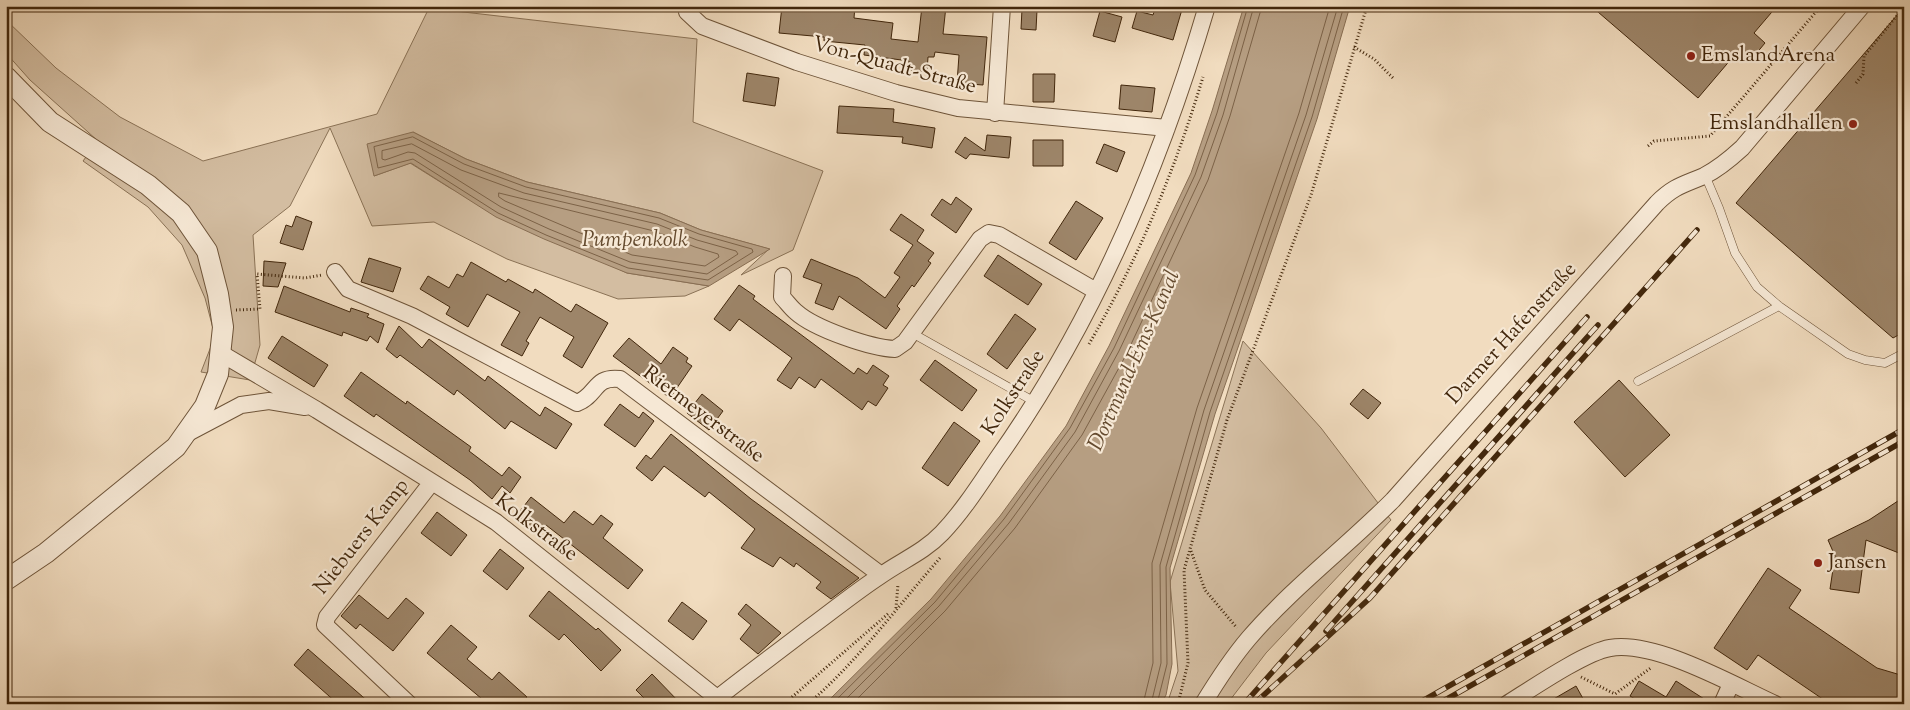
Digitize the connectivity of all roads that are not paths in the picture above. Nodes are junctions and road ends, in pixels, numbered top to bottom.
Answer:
1 (686, 6) edge
2 (1002, 6) edge
3 (1207, 6) edge
4 (1862, 6) edge
5 (6, 77) edge
6 (995, 113) junction
7 (1167, 128) junction
8 (1705, 175) junction
9 (335, 272) road end
10 (782, 276) dead end
11 (1096, 292) junction
12 (1779, 306) junction
13 (912, 333) junction
14 (1904, 353) edge
15 (222, 354) junction
16 (1638, 381) dead end
17 (1035, 402) junction
18 (317, 410) junction
19 (188, 433) junction
20 (432, 482) junction
21 (881, 575) junction
22 (6, 580) edge
23 (1732, 684) junction
24 (713, 701) edge
25 (409, 704) edge
26 (1203, 704) edge
27 (1507, 704) edge
28 (1722, 704) edge
29 (1774, 704) edge

1 - 6 street, Von-Quadt-Straße
2 - 6 street
3 - 7 street, Kolkstraße
4 - 8 street, Darmer Hafenstraße
5 - 15 street
6 - 7 street, Von-Quadt-Straße
7 - 11 street, Kolkstraße
8 - 12 lane
8 - 26 street, Darmer Hafenstraße
9 - 21 street, Rietmeyerstraße
10 - 13 street
11 - 13 street
11 - 17 street, Kolkstraße
12 - 14 lane
12 - 16 lane
13 - 17 lane
15 - 18 street, Kolkstraße
15 - 19 street
17 - 21 street, Kolkstraße
18 - 19 street, Kolkstraße
18 - 20 street, Kolkstraße
19 - 22 street
20 - 24 street, Kolkstraße
20 - 25 street, Niebuers Kamp
21 - 24 street, Kolkstraße
23 - 27 street
23 - 28 street
23 - 29 street

